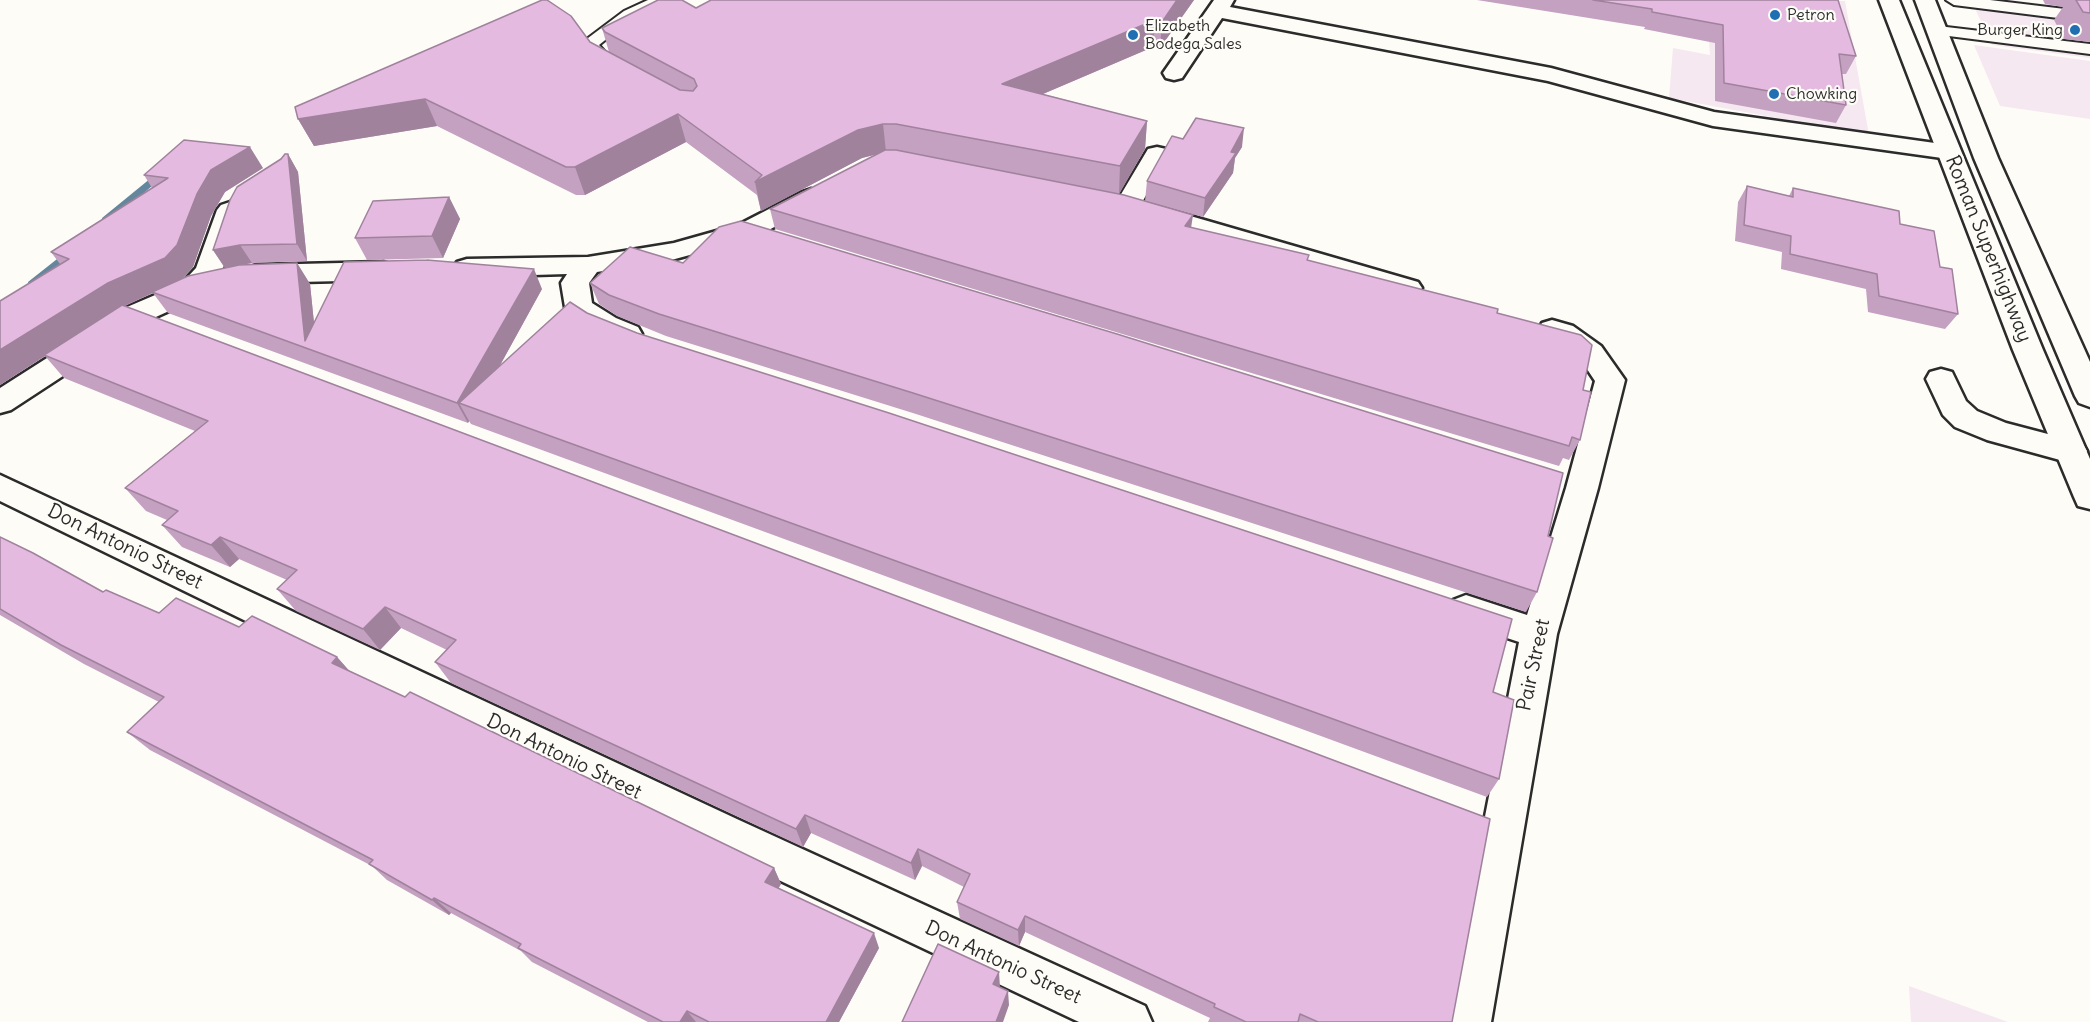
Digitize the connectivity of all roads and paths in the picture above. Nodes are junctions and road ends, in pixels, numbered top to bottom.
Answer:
1 (660, 0) edge
2 (1889, 0) edge
3 (1925, 0) edge
4 (1954, 0) edge
5 (1222, 5) edge
6 (2013, 7) junction
7 (2090, 16) edge
8 (1938, 31) junction
9 (2029, 41) junction
10 (2090, 49) edge
11 (1174, 73) dead end
12 (626, 75) edge
13 (1949, 152) junction
14 (1156, 154) dead end
15 (830, 187) edge
16 (246, 192) edge
17 (747, 231) junction
18 (780, 242) edge
19 (588, 265) junction
20 (438, 269) edge
21 (403, 270) edge
22 (192, 288) junction
23 (1437, 296) edge
24 (137, 314) junction
25 (1528, 323) edge
26 (182, 331) edge
27 (655, 345) edge
28 (2081, 359) edge
29 (1941, 379) dead end
30 (2090, 396) edge
31 (0, 402) edge
32 (2071, 452) junction
33 (0, 487) edge
34 (2090, 497) edge
35 (1437, 601) edge
36 (1539, 634) junction
37 (1470, 813) edge
38 (1504, 825) junction
39 (1129, 1022) edge
40 (1468, 1022) edge

1 - 12 lane
2 - 13 street, Roman Superhighway
3 - 8 street, Roman Superhighway
4 - 6 lane
5 - 11 street
5 - 13 street
6 - 7 lane
6 - 9 lane
8 - 9 lane
8 - 28 street, Roman Superhighway
9 - 10 lane
13 - 32 street, Roman Superhighway
14 - 23 street
15 - 17 street
16 - 22 street
17 - 18 street
17 - 19 street
19 - 20 street
19 - 27 street
21 - 22 street
22 - 24 street
24 - 26 street
24 - 31 street
25 - 36 street, Pair Street
28 - 30 street, Roman Superhighway
29 - 32 street
32 - 34 street, Roman Superhighway
33 - 39 street, Don Antonio Street
35 - 36 street
36 - 38 street, Pair Street
37 - 38 street
38 - 40 street, Pair Street

